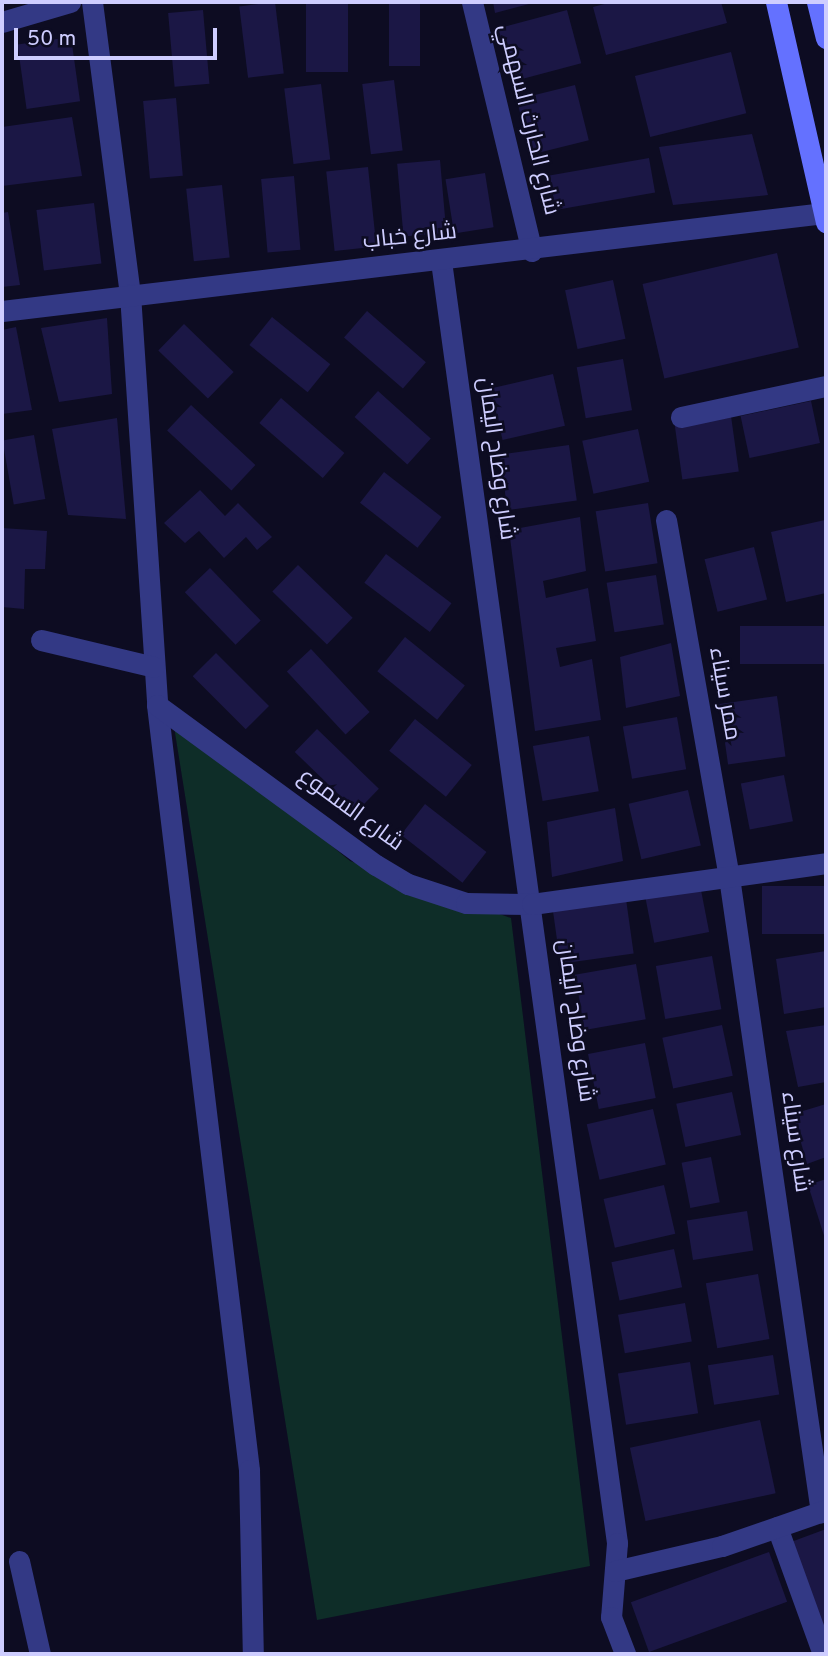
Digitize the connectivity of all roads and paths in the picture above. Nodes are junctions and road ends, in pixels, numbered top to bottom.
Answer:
1 (70, 2) edge
2 (92, 2) edge
3 (471, 2) edge
4 (776, 2) edge
5 (817, 2) edge
6 (2, 22) edge
7 (826, 38) edge
8 (825, 217) edge
9 (532, 251) junction
10 (441, 261) junction
11 (130, 294) junction
12 (2, 311) edge
13 (826, 386) edge
14 (681, 417) dead end
15 (666, 520) dead end
16 (41, 640) dead end
17 (154, 667) junction
18 (158, 705) junction
19 (826, 863) edge
20 (729, 877) junction
21 (531, 904) junction
22 (823, 1511) edge
23 (777, 1527) junction
24 (19, 1561) dead end
25 (615, 1571) junction
26 (40, 1654) edge
27 (253, 1654) edge
28 (625, 1654) edge
29 (823, 1654) edge

1 - 6 street
2 - 11 street
3 - 9 street, شارع الحارث السهمي
4 - 8 street
5 - 7 street
8 - 9 street, شارع خباب
9 - 10 street, شارع خباب
10 - 11 street, شارع خباب
10 - 21 street, شارع وضاح اليمان
11 - 12 street, شارع خباب
11 - 17 street
13 - 14 street
15 - 20 street, ممر سيناء
16 - 17 street
17 - 18 street
18 - 21 street, شارع السموع
18 - 27 street
19 - 20 street
20 - 21 street, شارع السموع
20 - 22 street, شارع سيناء
21 - 25 street, شارع وضاح اليمان
22 - 23 street
23 - 25 street
23 - 29 street
24 - 26 street
25 - 28 street, شارع وضاح اليمان

